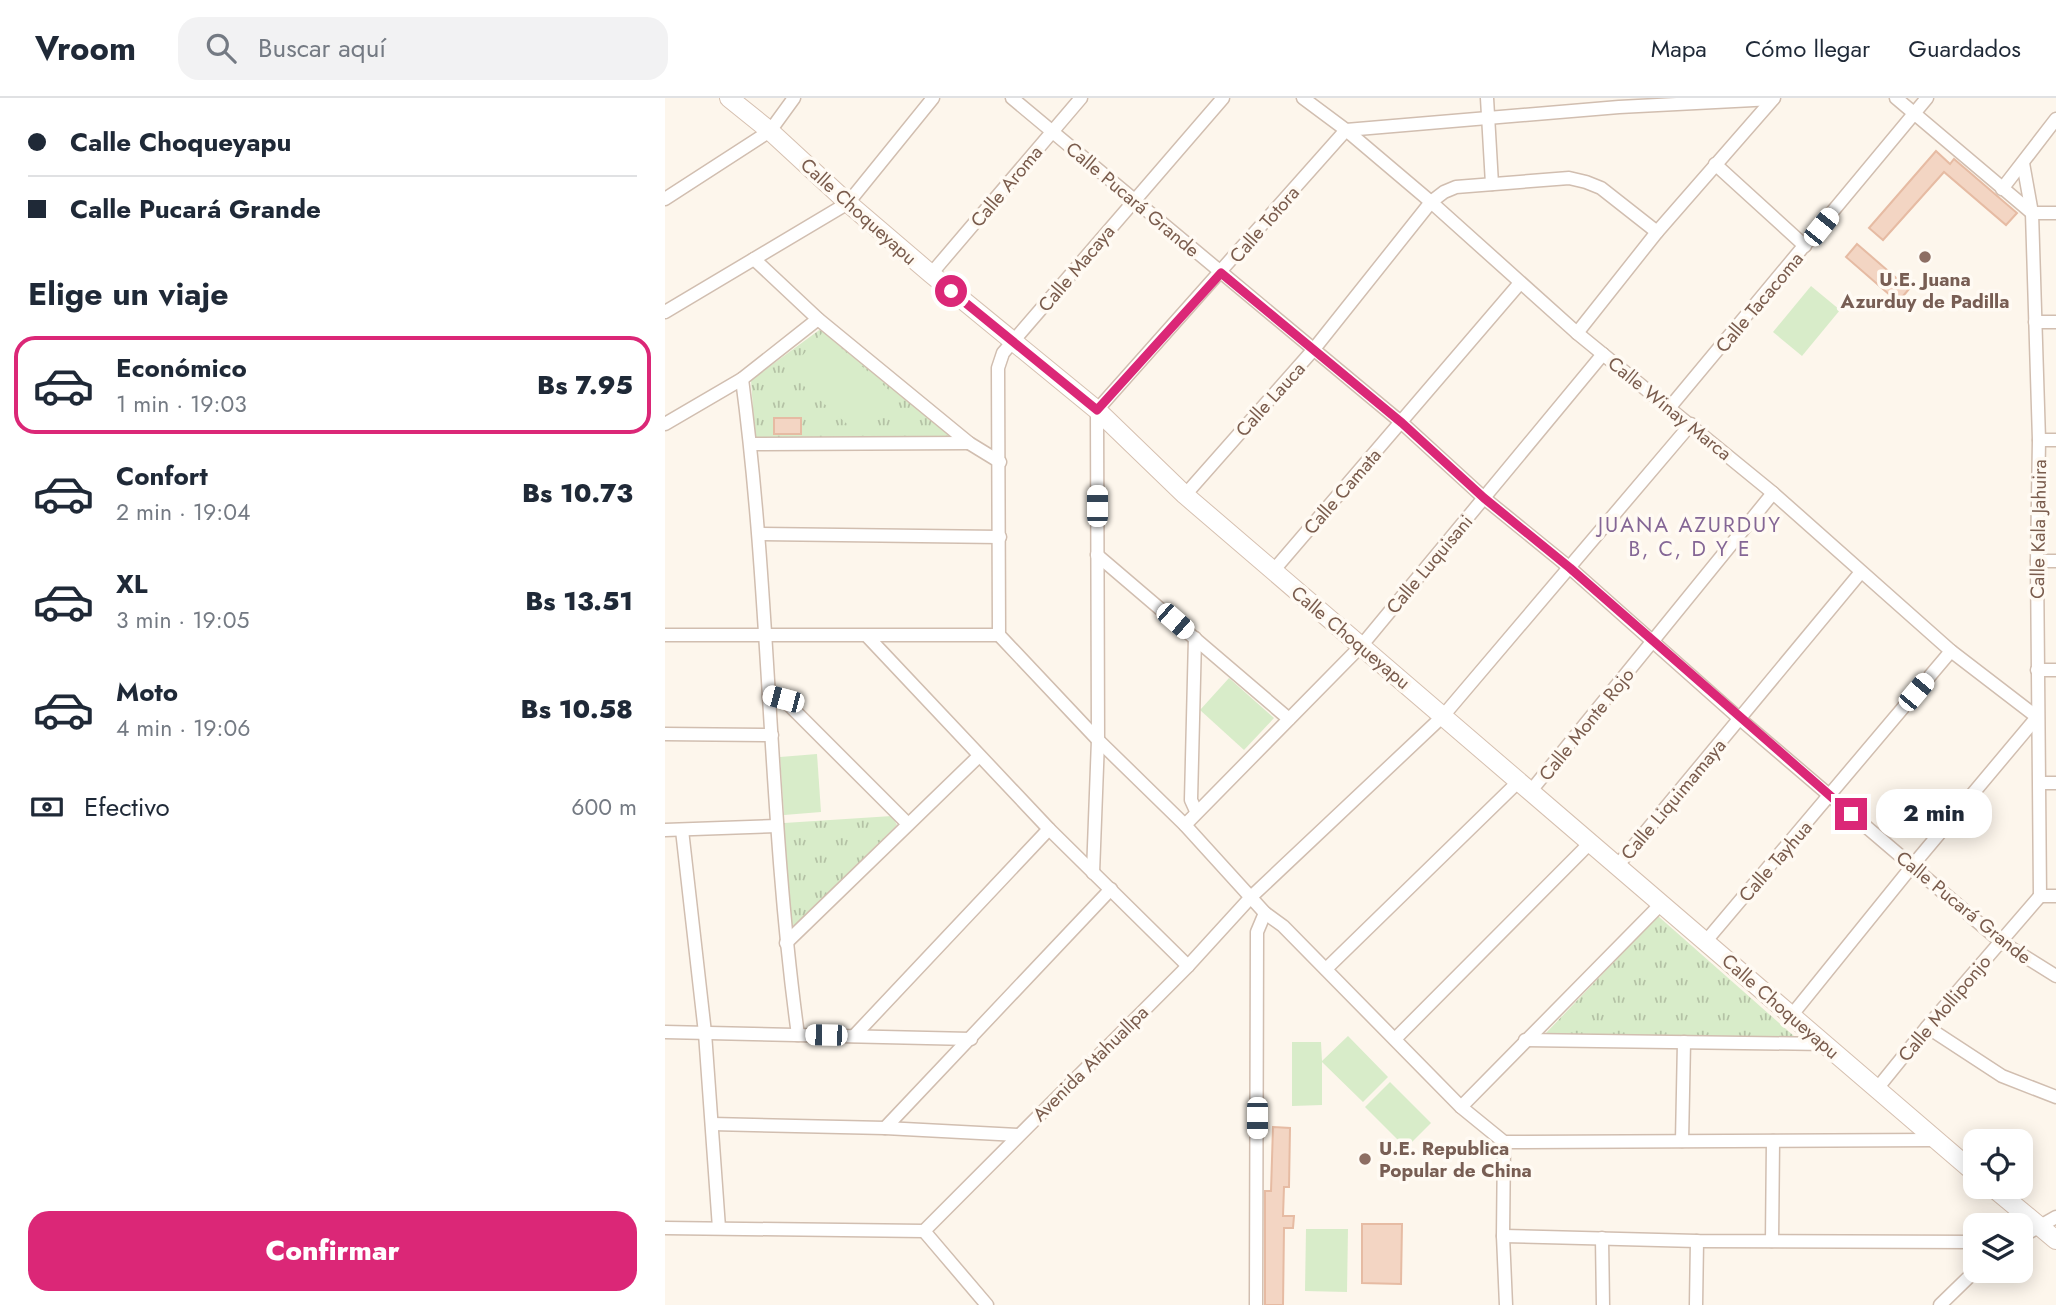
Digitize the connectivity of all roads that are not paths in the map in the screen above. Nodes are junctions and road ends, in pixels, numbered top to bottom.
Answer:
1 (729, 98) edge
2 (794, 98) edge
3 (933, 98) edge
4 (1012, 98) edge
5 (1081, 98) edge
6 (1223, 98) edge
7 (1303, 98) edge
8 (1487, 98) edge
9 (1773, 98) edge
10 (1896, 98) edge
11 (1927, 98) edge
12 (1619, 103) edge
13 (1914, 114) junction
14 (1488, 119) junction
15 (2056, 120) edge
16 (1346, 130) junction
17 (770, 131) junction
18 (1053, 131) junction
19 (2023, 163) junction
20 (1715, 164) junction
21 (1492, 184) junction
22 (2002, 189) junction
23 (665, 199) edge
24 (1134, 200) junction
25 (1431, 202) junction
26 (848, 203) junction
27 (2032, 213) junction
28 (2056, 213) edge
29 (1657, 232) junction
30 (1805, 246) junction
31 (754, 259) junction
32 (1221, 273) junction
33 (931, 274) junction
34 (1520, 283) junction
35 (665, 312) edge
36 (818, 319) junction
37 (2056, 321) edge
38 (2035, 322) junction
39 (1577, 333) junction
40 (1013, 343) junction
41 (1314, 349) junction
42 (1603, 354) junction
43 (742, 379) junction
44 (1670, 407) junction
45 (1097, 410) junction
46 (1402, 423) junction
47 (665, 424) edge
48 (1691, 424) junction
49 (2039, 440) junction
50 (2056, 440) edge
51 (969, 443) junction
52 (751, 444) junction
53 (1000, 462) junction
54 (1773, 493) junction
55 (1185, 495) junction
56 (1484, 498) junction
57 (759, 534) junction
58 (1000, 537) junction
59 (1097, 555) junction
60 (2037, 561) junction
61 (2056, 561) edge
62 (1570, 568) junction
63 (1273, 571) junction
64 (1861, 572) junction
65 (665, 635) edge
66 (999, 635) junction
67 (764, 636) junction
68 (867, 636) junction
69 (1195, 638) junction
70 (1652, 642) junction
71 (1362, 645) junction
72 (1951, 651) junction
73 (2037, 670) junction
74 (2056, 670) edge
75 (769, 696) junction
76 (1443, 716) junction
77 (2037, 717) junction
78 (1289, 719) junction
79 (1740, 719) junction
80 (665, 734) edge
81 (772, 735) junction
82 (1098, 740) junction
83 (979, 756) junction
84 (2040, 783) junction
85 (2056, 783) edge
86 (1524, 787) junction
87 (1830, 797) junction
88 (1196, 811) junction
89 (908, 824) junction
90 (1185, 825) junction
91 (777, 826) junction
92 (1049, 829) junction
93 (665, 830) edge
94 (682, 830) junction
95 (1591, 842) junction
96 (1618, 865) junction
97 (1913, 865) junction
98 (1093, 873) junction
99 (1111, 889) junction
100 (2040, 896) junction
101 (2056, 896) edge
102 (1251, 897) junction
103 (1662, 903) junction
104 (1265, 913) junction
105 (1706, 941) junction
106 (2000, 941) junction
107 (786, 943) junction
108 (1188, 966) junction
109 (1326, 969) junction
110 (2056, 976) edge
111 (1791, 1016) junction
112 (1927, 1027) junction
113 (665, 1032) edge
114 (705, 1033) junction
115 (798, 1035) junction
116 (854, 1036) junction
117 (971, 1039) junction
118 (1395, 1039) junction
119 (1525, 1040) junction
120 (1684, 1042) junction
121 (1826, 1044) junction
122 (1876, 1090) junction
123 (2056, 1097) edge
124 (1461, 1107) junction
125 (712, 1124) junction
126 (885, 1128) junction
127 (1018, 1135) junction
128 (1935, 1140) junction
129 (1682, 1141) junction
130 (1773, 1141) junction
131 (1504, 1142) junction
132 (1963, 1163) edge
133 (2007, 1199) edge
134 (2056, 1217) edge
135 (2040, 1227) junction
136 (665, 1228) edge
137 (719, 1228) junction
138 (924, 1231) junction
139 (2033, 1231) edge
140 (1503, 1236) junction
141 (1602, 1238) junction
142 (2056, 1240) edge
143 (1697, 1241) junction
144 (1772, 1241) junction
145 (1963, 1242) edge
146 (1963, 1283) edge
147 (987, 1305) edge
148 (1257, 1305) edge
149 (1506, 1305) edge
150 (1603, 1305) edge
151 (1696, 1305) edge
152 (1940, 1305) edge

1 - 17 street, Calle Choqueyapu
2 - 17 street
3 - 26 street
4 - 18 street, Calle Pucará Grande
5 - 18 street, Calle Aroma
6 - 24 street, Calle Macaya
7 - 16 street, Calle Winay Marca
8 - 14 street
9 - 12 street
9 - 20 street
10 - 13 street
11 - 13 street, Calle Tacacoma
12 - 14 street
13 - 22 street
13 - 30 street, Calle Tacacoma
14 - 16 street
14 - 21 street
15 - 19 street
16 - 25 street, Calle Winay Marca
16 - 32 street, Calle Totora
17 - 23 street
17 - 26 street, Calle Choqueyapu
18 - 24 street, Calle Pucará Grande
18 - 33 street, Calle Aroma
19 - 22 street
19 - 27 street, Calle Kala Jahuira
20 - 29 street
20 - 30 street
21 - 25 street
21 - 29 street
22 - 27 street
24 - 32 street, Calle Pucará Grande
24 - 40 street, Calle Macaya
25 - 34 street, Calle Winay Marca
25 - 41 street, Calle Lauca
26 - 31 street
26 - 33 street, Calle Choqueyapu
27 - 28 street
27 - 38 street, Calle Kala Jahuira
29 - 39 street
30 - 44 street, Calle Tacacoma
31 - 35 street
31 - 36 street
32 - 41 street, Calle Pucará Grande
32 - 45 street, Calle Totora
33 - 40 street, Calle Choqueyapu
34 - 39 street, Calle Winay Marca
34 - 46 street, Calle Camata
36 - 43 street
36 - 51 street
37 - 38 street
38 - 49 street, Calle Kala Jahuira
39 - 42 street, Calle Winay Marca
40 - 45 street, Calle Choqueyapu
40 - 53 street, Calle Macaya
41 - 46 street, Calle Pucará Grande
41 - 55 street, Calle Lauca
42 - 44 street, Calle Winay Marca
42 - 56 street, Calle Luquisani
43 - 47 street
43 - 52 street
44 - 48 street, Calle Winay Marca
45 - 55 street, Calle Choqueyapu
45 - 59 street
46 - 56 street, Calle Pucará Grande
46 - 63 street, Calle Camata
48 - 54 street, Calle Winay Marca
48 - 62 street
49 - 50 street
49 - 60 street, Calle Kala Jahuira
51 - 52 street
51 - 53 street
52 - 57 street
53 - 58 street, Calle Macaya
54 - 64 street, Calle Winay Marca
54 - 70 street, Calle Monte Rojo
55 - 63 street, Calle Choqueyapu
56 - 62 street, Calle Pucará Grande
56 - 71 street, Calle Luquisani
57 - 58 street
57 - 67 street
58 - 66 street, Calle Macaya
59 - 69 street
59 - 82 street
60 - 61 street
60 - 73 street, Calle Kala Jahuira
62 - 70 street, Calle Pucará Grande
62 - 76 street
63 - 71 street, Calle Choqueyapu
64 - 72 street, Calle Winay Marca
64 - 79 street, Calle Liquimamaya
65 - 67 street
66 - 68 street
66 - 82 street
67 - 68 street
67 - 75 street
68 - 83 street
69 - 78 street
69 - 88 street
70 - 79 street, Calle Pucará Grande
70 - 86 street, Calle Monte Rojo
71 - 76 street, Calle Choqueyapu
71 - 78 street, Calle Luquisani
72 - 77 street, Calle Winay Marca
72 - 87 street, Calle Tayhua
73 - 74 street
73 - 77 street, Calle Kala Jahuira
75 - 81 street
75 - 89 street
76 - 86 street, Calle Choqueyapu
76 - 102 street, Avenida Atahuallpa
77 - 84 street, Calle Kala Jahuira
77 - 97 street
78 - 88 street, Calle Luquisani
79 - 87 street, Calle Pucará Grande
79 - 96 street, Calle Liquimamaya
80 - 81 street
81 - 91 street
82 - 90 street
82 - 98 street
83 - 89 street
83 - 92 street
84 - 85 street
84 - 100 street, Calle Kala Jahuira
86 - 95 street, Calle Choqueyapu
86 - 109 street, Calle Monte Rojo
87 - 97 street, Calle Pucará Grande
87 - 105 street, Calle Tayhua
88 - 90 street, Calle Luquisani
89 - 107 street
90 - 102 street
91 - 94 street
91 - 107 street
92 - 98 street
92 - 116 street
93 - 94 street
94 - 114 street
95 - 96 street, Calle Choqueyapu
95 - 118 street
96 - 103 street, Calle Choqueyapu
97 - 106 street, Calle Pucará Grande
97 - 111 street
98 - 99 street
99 - 108 street
99 - 117 street
100 - 101 street
100 - 106 street, Calle Molliponjo
102 - 104 street
102 - 108 street, Avenida Atahuallpa
103 - 105 street, Calle Choqueyapu
103 - 119 street
104 - 109 street
104 - 148 street
105 - 111 street, Calle Choqueyapu
106 - 110 street, Calle Pucará Grande
106 - 112 street, Calle Molliponjo
107 - 115 street
108 - 127 street, Avenida Atahuallpa
109 - 118 street
111 - 121 street, Calle Choqueyapu
112 - 122 street, Calle Molliponjo
112 - 123 street
113 - 114 street
114 - 115 street
114 - 125 street
115 - 116 street
116 - 117 street
117 - 126 street
118 - 124 street
119 - 120 street
119 - 124 street
120 - 121 street
120 - 129 street
121 - 122 street, Calle Choqueyapu
122 - 128 street, Calle Choqueyapu
124 - 131 street
125 - 126 street
125 - 137 street
126 - 127 street
127 - 138 street, Avenida Atahuallpa
128 - 130 street
128 - 132 street, Calle Choqueyapu
129 - 130 street
129 - 131 street
130 - 144 street
131 - 140 street
133 - 135 street
134 - 135 street
135 - 139 street
135 - 142 street
136 - 137 street
137 - 138 street
138 - 147 street
140 - 141 street
140 - 149 street
141 - 143 street
141 - 150 street
143 - 144 street
143 - 151 street
144 - 145 street
146 - 152 street

